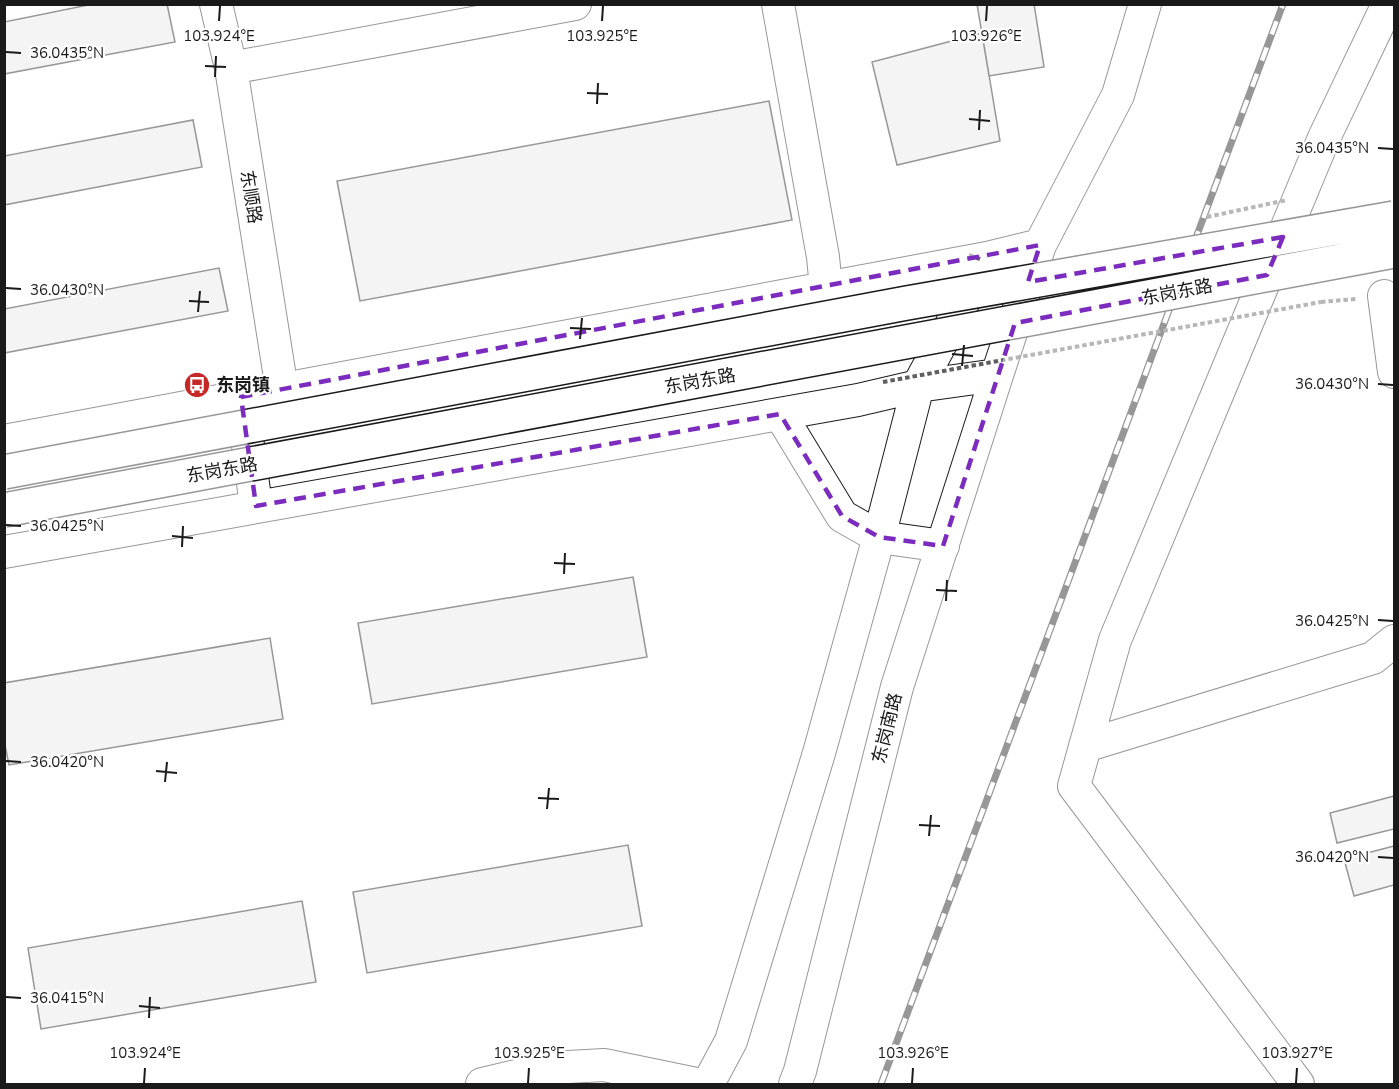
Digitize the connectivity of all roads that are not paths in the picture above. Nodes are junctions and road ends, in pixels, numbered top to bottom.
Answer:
1 (216, 4) edge
2 (575, 4) edge
3 (778, 4) edge
4 (1145, 4) edge
5 (1388, 4) edge
6 (231, 68) junction
7 (1395, 218) edge
8 (1040, 245) junction
9 (1395, 251) edge
10 (987, 258) junction
11 (826, 288) junction
12 (1384, 296) dead end
13 (1395, 372) edge
14 (997, 375) junction
15 (918, 386) junction
16 (282, 390) junction
17 (241, 397) junction
18 (780, 414) junction
19 (4, 441) edge
20 (4, 472) edge
21 (256, 506) junction
22 (4, 510) edge
23 (879, 537) junction
24 (943, 546) junction
25 (4, 552) edge
26 (1395, 641) edge
27 (1085, 746) junction
28 (486, 1084) edge
29 (696, 1084) edge
30 (708, 1084) edge
31 (795, 1084) edge
32 (1298, 1084) edge

1 - 6 street, 东顺路
2 - 6 street
3 - 11 street
4 - 8 street, 东岗南路
5 - 27 street
6 - 16 street, 东顺路
7 - 20 main road, 东岗东路, bridge
8 - 10 street
8 - 14 street, 东岗南路
9 - 22 main road, 东岗东路, bridge
10 - 11 street
10 - 15 street
11 - 16 street
12 - 13 street
14 - 15 street
14 - 24 street, 东岗南路
15 - 18 street
15 - 23 street
16 - 17 street
17 - 19 street
17 - 21 street
18 - 21 street
18 - 23 street
21 - 25 street
23 - 24 street
23 - 30 street
24 - 31 street, 东岗南路
26 - 27 street
27 - 32 street
28 - 29 street

